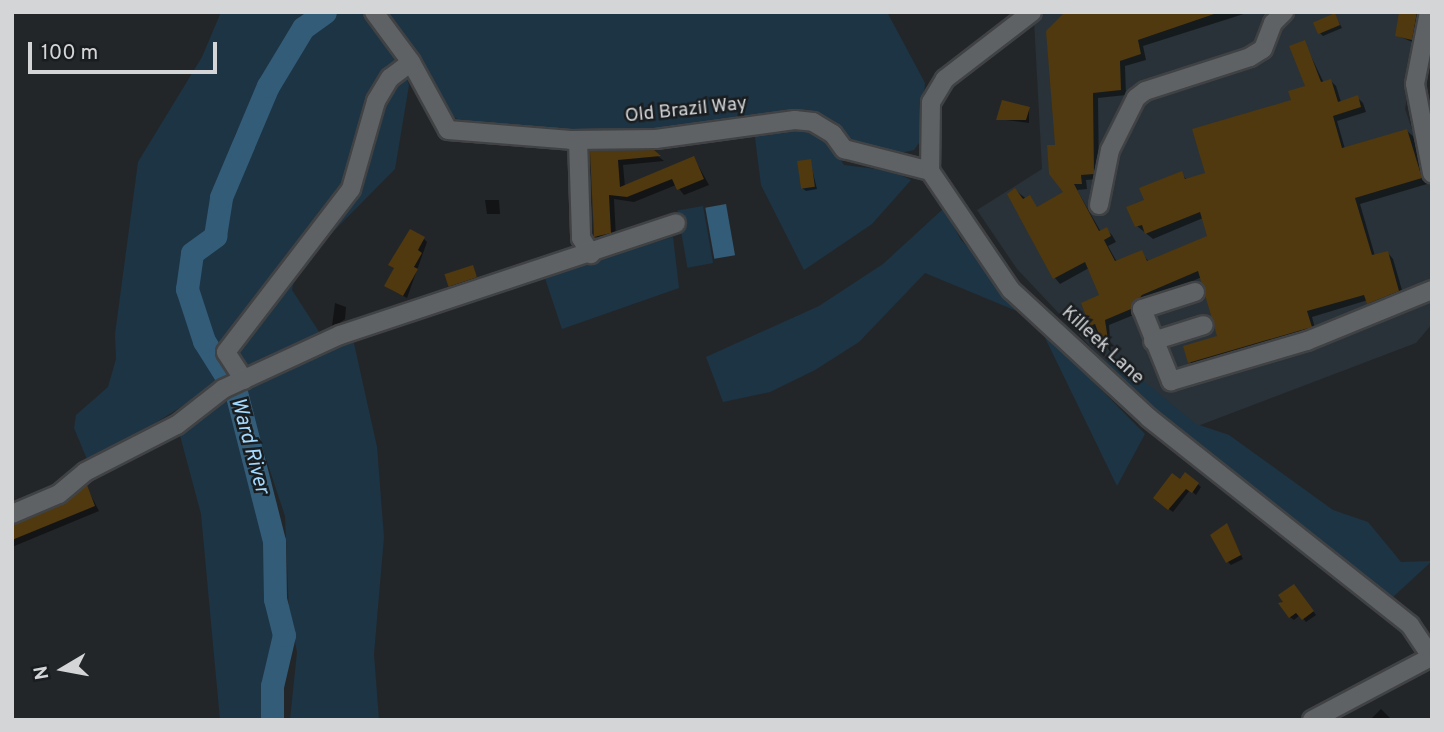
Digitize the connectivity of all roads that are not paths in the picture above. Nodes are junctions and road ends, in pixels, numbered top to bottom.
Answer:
1 (374, 12) edge
2 (1032, 12) edge
3 (1284, 12) edge
4 (1429, 12) edge
5 (411, 62) junction
6 (578, 140) junction
7 (930, 171) junction
8 (1432, 173) edge
9 (1099, 205) dead end
10 (676, 223) dead end
11 (591, 254) junction
12 (1432, 289) edge
13 (1195, 292) dead end
14 (1204, 325) dead end
15 (216, 336) dead end
16 (1153, 341) junction
17 (226, 352) junction
18 (235, 384) junction
19 (12, 514) edge
20 (1432, 658) edge
21 (1312, 720) edge

1 - 5 street, Old Brazil Way
2 - 7 street
3 - 9 street
4 - 8 street
5 - 6 street, Old Brazil Way
5 - 17 street
6 - 7 street, Old Brazil Way
6 - 11 street
7 - 20 street, Killeek Lane
10 - 11 street
11 - 18 street
12 - 16 street
13 - 16 street
14 - 16 street
15 - 17 street
17 - 18 street
18 - 19 street
20 - 21 street

